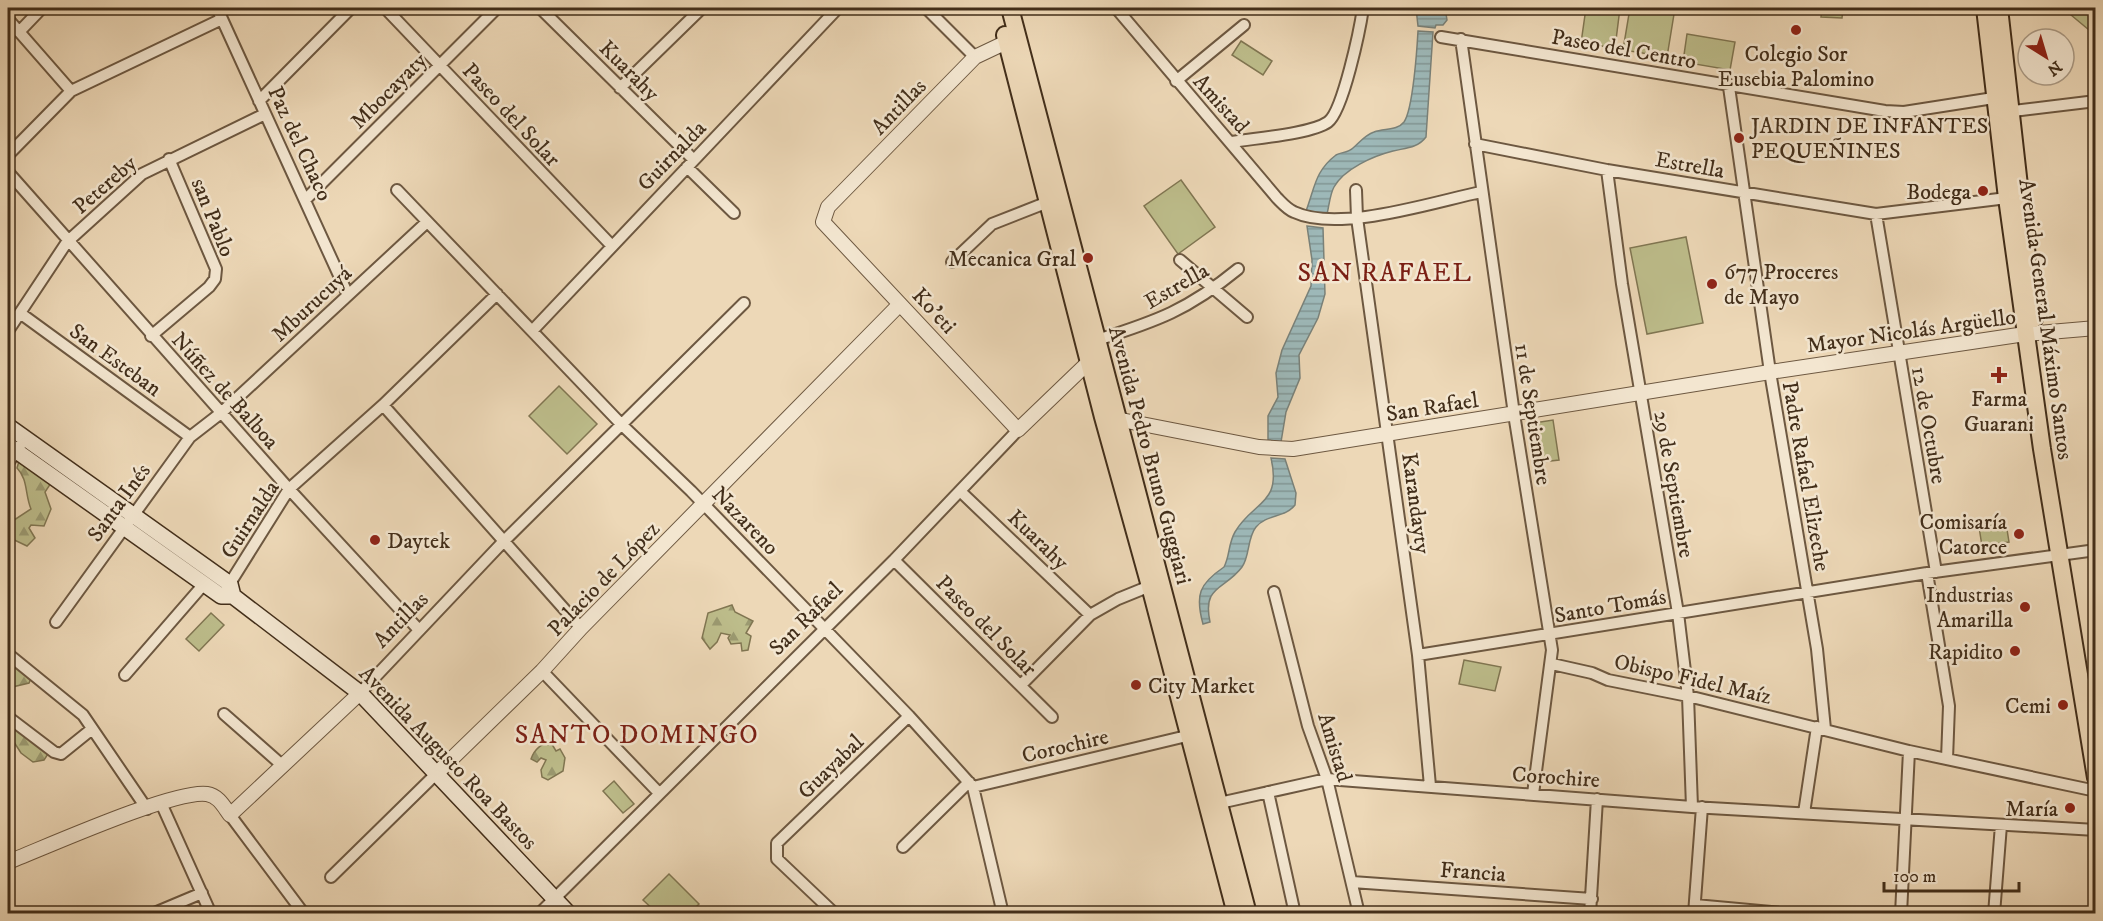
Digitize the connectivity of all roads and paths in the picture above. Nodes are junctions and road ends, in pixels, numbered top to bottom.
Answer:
1 (42, 8) edge
2 (217, 8) edge
3 (351, 8) edge
4 (385, 8) edge
5 (497, 8) edge
6 (540, 8) edge
7 (702, 8) edge
8 (838, 8) edge
9 (926, 8) edge
10 (999, 8) edge
11 (1010, 8) edge
12 (1116, 8) edge
13 (1363, 8) edge
14 (1984, 8) edge
15 (1999, 8) edge
16 (8, 19) edge
17 (222, 19) junction
18 (1244, 25) dead end
19 (19, 32) junction
20 (1441, 37) dead end
21 (1461, 39) junction
22 (1012, 40) junction
23 (975, 57) junction
24 (440, 65) junction
25 (1176, 81) junction
26 (1729, 87) junction
27 (620, 88) junction
28 (71, 92) junction
29 (259, 101) junction
30 (2096, 101) edge
31 (2003, 105) junction
32 (265, 114) junction
33 (1232, 142) junction
34 (1475, 144) junction
35 (8, 155) edge
36 (169, 159) junction
37 (691, 163) junction
38 (1606, 170) junction
39 (8, 172) edge
40 (397, 190) dead end
41 (1356, 190) dead end
42 (1482, 192) junction
43 (1744, 193) junction
44 (2007, 198) junction
45 (306, 199) junction
46 (1048, 202) junction
47 (734, 213) dead end
48 (1876, 214) junction
49 (1357, 218) junction
50 (823, 220) joint
51 (427, 222) junction
52 (67, 242) junction
53 (612, 246) junction
54 (1180, 260) dead end
55 (952, 262) dead end
56 (1238, 269) dead end
57 (1213, 290) junction
58 (497, 294) junction
59 (348, 295) junction
60 (744, 303) dead end
61 (900, 304) junction
62 (20, 313) junction
63 (1247, 317) dead end
64 (2096, 328) edge
65 (533, 330) junction
66 (8, 331) edge
67 (2031, 333) junction
68 (151, 336) junction
69 (1095, 351) junction
70 (1897, 353) junction
71 (1770, 372) junction
72 (1640, 394) junction
73 (383, 405) junction
74 (221, 413) junction
75 (1514, 414) junction
76 (1110, 418) junction
77 (622, 425) junction
78 (8, 426) edge
79 (1018, 430) junction
80 (1388, 434) junction
81 (190, 437) junction
82 (14, 449) edge
83 (289, 489) junction
84 (961, 492) junction
85 (704, 505) junction
86 (128, 522) junction
87 (503, 542) junction
88 (2096, 550) edge
89 (2065, 554) junction
90 (894, 560) junction
91 (1932, 572) junction
92 (204, 584) junction
93 (1150, 586) junction
94 (228, 592) junction
95 (1274, 592) dead end
96 (1808, 593) junction
97 (1678, 613) junction
98 (1090, 615) junction
99 (56, 622) dead end
100 (581, 628) junction
101 (825, 629) junction
102 (419, 630) junction
103 (1550, 635) junction
104 (8, 654) edge
105 (1418, 655) junction
106 (1552, 664) junction
107 (542, 671) junction
108 (125, 675) dead end
109 (1021, 685) junction
110 (360, 693) junction
111 (1688, 696) junction
112 (2096, 705) edge
113 (224, 714) dead end
114 (909, 716) junction
115 (8, 717) edge
116 (1052, 717) dead end
117 (1821, 728) junction
118 (92, 729) junction
119 (1195, 734) junction
120 (1909, 751) junction
121 (1947, 759) junction
122 (283, 766) junction
123 (436, 774) junction
124 (2096, 778) edge
125 (1327, 779) junction
126 (971, 784) junction
127 (1430, 786) junction
128 (2096, 791) edge
129 (1268, 792) junction
130 (659, 793) junction
131 (1533, 794) junction
132 (1597, 799) junction
133 (160, 803) junction
134 (1214, 804) junction
135 (1697, 807) junction
136 (147, 809) junction
137 (1804, 813) junction
138 (230, 815) junction
139 (1904, 820) junction
140 (2001, 825) junction
141 (2096, 830) edge
142 (903, 847) dead end
143 (8, 862) edge
144 (331, 877) dead end
145 (1352, 882) junction
146 (202, 893) junction
147 (554, 899) junction
148 (1592, 899) junction
149 (1694, 909) edge
150 (152, 914) edge
151 (211, 914) edge
152 (304, 914) edge
153 (539, 914) edge
154 (569, 914) edge
155 (835, 914) edge
156 (1003, 914) edge
157 (1236, 914) edge
158 (1248, 914) edge
159 (1295, 914) edge
160 (1359, 914) edge
161 (1590, 914) edge
162 (1792, 914) edge
163 (1901, 914) edge
164 (1994, 914) edge

1 - 19 street
2 - 17 street, Paz del Chaco
3 - 29 street
4 - 24 street, Paseo del Solar
5 - 24 street, Mbocayaty
6 - 27 street, Kuarahy
7 - 27 street
8 - 37 street, Guirnalda
9 - 23 street
10 - 22 main road, Avenida Pedro Bruno Guggiari
11 - 22 main road, Avenida Pedro Bruno Guggiari
12 - 25 street, Amistad
13 - 33 street
14 - 31 main road, Avenida General Máximo Santos
15 - 31 main road, Avenida General Máximo Santos
16 - 19 street
17 - 28 street
17 - 29 street, Paz del Chaco
18 - 25 street
19 - 28 street
20 - 21 street, Paseo del Centro
21 - 26 street, Paseo del Centro
21 - 34 street, 11 de Septiembre
22 - 23 street, Antillas
22 - 46 main road, Avenida Pedro Bruno Guggiari
22 - 69 main road, Avenida Pedro Bruno Guggiari
23 - 50 street, Antillas
24 - 45 street, Mbocayaty
24 - 53 street, Paseo del Solar
25 - 33 street, Amistad
26 - 31 street, Paseo del Centro
26 - 43 street, Padre Rafael Elizeche
27 - 37 street, Kuarahy
28 - 35 street
29 - 32 street, Paz del Chaco
30 - 31 street, Paseo del Centro
31 - 44 main road, Avenida General Máximo Santos
31 - 67 main road, Avenida General Máximo Santos
32 - 36 street, Petereby
32 - 45 street, Paz del Chaco
33 - 49 street, Amistad
34 - 38 street, Estrella
34 - 42 street, 11 de Septiembre
36 - 52 street, Petereby
36 - 68 street, san Pablo
37 - 47 street, Kuarahy
37 - 53 street, Guirnalda
38 - 43 street, Estrella
38 - 72 street, 29 de Septiembre
39 - 52 street, Núñez de Balboa
40 - 51 street, Nazareno
41 - 49 street, Karandayty
42 - 49 street
42 - 75 street, 11 de Septiembre
43 - 48 street, Estrella
43 - 71 street, Padre Rafael Elizeche
44 - 48 street, Estrella
44 - 67 main road, Avenida General Máximo Santos
45 - 59 street, Paz del Chaco
46 - 55 street
46 - 69 main road, Avenida Pedro Bruno Guggiari
48 - 70 street, 12 de Octubre
49 - 80 street, Karandayty
50 - 61 street, Ko'eti
51 - 58 street, Nazareno
51 - 59 street, Mburucuyá
52 - 62 street, Petereby
52 - 68 street, Núñez de Balboa
53 - 65 street, Guirnalda
54 - 57 street
56 - 57 street, Estrella
57 - 63 street
57 - 69 street, Estrella
58 - 65 street, Nazareno
58 - 73 street, Guirnalda
59 - 74 street, Mburucuyá
60 - 77 street, Antillas
61 - 79 street, Ko'eti
61 - 85 street, Palacio de López
62 - 66 street, Petereby
62 - 81 street, San Esteban
64 - 67 street, Mayor Nicolás Argüello
65 - 77 street, Nazareno
67 - 70 street, Mayor Nicolás Argüello
67 - 89 main road, Avenida General Máximo Santos
68 - 74 street, Núñez de Balboa
69 - 76 main road, Avenida Pedro Bruno Guggiari
69 - 79 street, San Rafael
70 - 71 street, Mayor Nicolás Argüello
70 - 91 street, 12 de Octubre
71 - 72 street, San Rafael
71 - 96 street, Padre Rafael Elizeche
72 - 75 street, San Rafael
72 - 97 street, 29 de Septiembre
73 - 83 street, Guirnalda
73 - 87 street
74 - 81 street, Santa Inés
74 - 83 street, Núñez de Balboa
75 - 80 street, San Rafael
75 - 103 street, 11 de Septiembre
76 - 80 street, San Rafael
76 - 93 main road, Avenida Pedro Bruno Guggiari
76 - 119 main road, Avenida Pedro Bruno Guggiari
77 - 85 street, Nazareno
77 - 87 street, Antillas
78 - 82 main road, Avenida Augusto Roa Bastos
79 - 84 street, San Rafael
80 - 105 street, Karandayty
81 - 86 street, Santa Inés
82 - 86 main road, Avenida Augusto Roa Bastos
83 - 94 street, Guirnalda
83 - 102 street, Núñez de Balboa
84 - 90 street, San Rafael
84 - 98 street, Kuarahy
85 - 100 street, Palacio de López
85 - 101 street, Nazareno
86 - 92 main road, Avenida Augusto Roa Bastos
86 - 94 main road, Avenida Augusto Roa Bastos
86 - 99 street, Santa Inés
87 - 100 street
87 - 102 street, Antillas
88 - 89 street, Santo Tomás
89 - 91 street, Santo Tomás
89 - 112 main road, Avenida General Máximo Santos
89 - 124 main road, Avenida General Máximo Santos
90 - 101 street, San Rafael
90 - 109 street, Paseo del Solar
91 - 96 street, Santo Tomás
91 - 121 street, 12 de Octubre
92 - 94 main road, Avenida Augusto Roa Bastos
92 - 108 street
93 - 98 street
93 - 119 main road, Avenida Pedro Bruno Guggiari
94 - 110 main road, Avenida Augusto Roa Bastos
95 - 125 street, Amistad
96 - 97 street, Santo Tomás
96 - 117 street, Padre Rafael Elizeche
97 - 103 street, Santo Tomás
97 - 111 street, 29 de Septiembre
98 - 109 street
100 - 107 street, Palacio de López
101 - 114 street, Nazareno
101 - 130 street, San Rafael
102 - 110 street, Antillas
103 - 105 street, Santo Tomás
103 - 106 street, 11 de Septiembre
104 - 118 street
105 - 127 street, Karandayty
106 - 111 street, Obispo Fidel Maíz
106 - 131 street, 11 de Septiembre
107 - 123 street, Palacio de López
107 - 130 street
109 - 116 street, Paseo del Solar
110 - 122 street, Antillas
110 - 123 main road, Avenida Augusto Roa Bastos
111 - 117 street, Obispo Fidel Maíz
111 - 135 street, 29 de Septiembre
113 - 122 street
114 - 126 street, Nazareno
114 - 155 street, Guayabal
115 - 118 street
117 - 120 street, Obispo Fidel Maíz
117 - 137 street, Padre Rafael Elizeche
118 - 136 street
119 - 126 street, Corochire
119 - 134 main road, Avenida Pedro Bruno Guggiari
120 - 121 street, Obispo Fidel Maíz
120 - 139 street
121 - 128 street, Obispo Fidel Maíz
122 - 138 street, Antillas
123 - 144 street, Palacio de López
123 - 147 main road, Avenida Augusto Roa Bastos
125 - 127 street, Corochire
125 - 129 street, Corochire
125 - 145 street, Amistad
126 - 142 street
126 - 156 street, Nazareno
127 - 131 street, Corochire
129 - 134 street, Corochire
129 - 159 street
130 - 147 street, San Rafael
131 - 132 street, Corochire
132 - 135 street, Corochire
132 - 148 street
133 - 136 street
133 - 138 street
133 - 146 street
134 - 157 main road, Avenida Pedro Bruno Guggiari
134 - 158 main road, Avenida Pedro Bruno Guggiari
135 - 137 street, Corochire
135 - 149 street, 29 de Septiembre
136 - 143 street
137 - 139 street, Corochire
138 - 152 street
139 - 140 street, Corochire
139 - 163 street
140 - 141 street, Corochire
140 - 164 street
145 - 148 street, Francia
145 - 160 street, Amistad
146 - 150 street
146 - 151 street
147 - 153 street, San Rafael
147 - 154 main road, Avenida Augusto Roa Bastos
148 - 161 street
149 - 162 street

